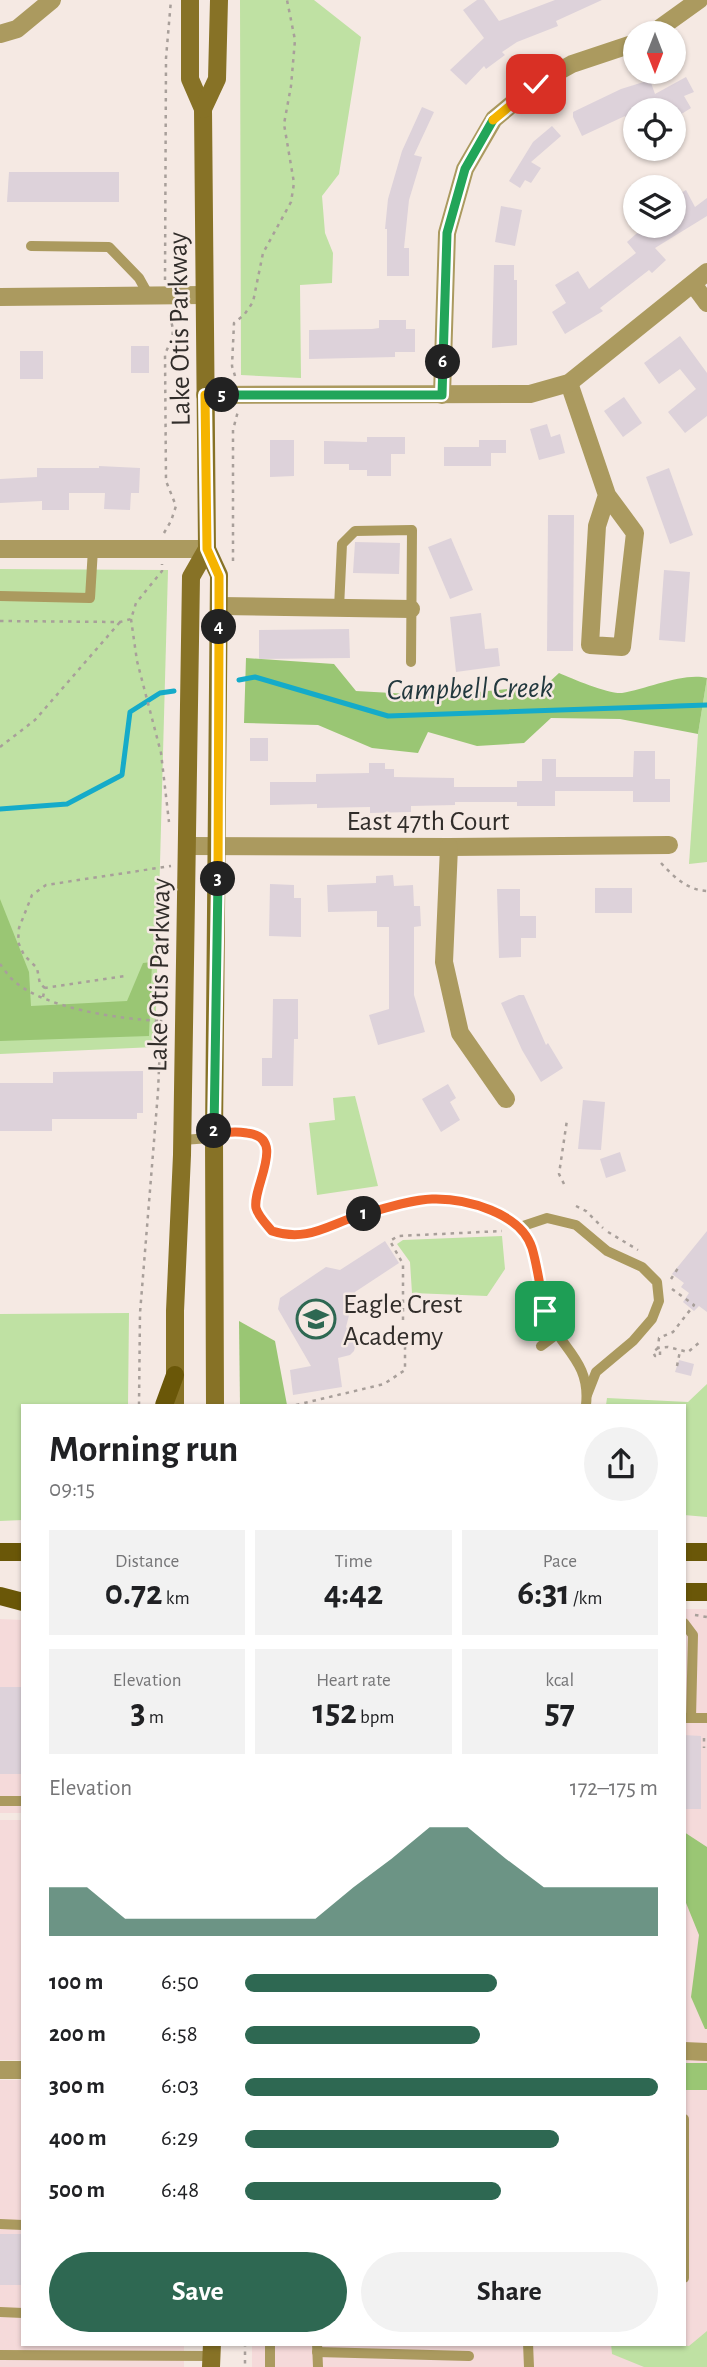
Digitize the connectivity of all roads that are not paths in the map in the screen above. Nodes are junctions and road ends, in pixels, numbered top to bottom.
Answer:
1 (52, 0) edge
2 (190, 0) edge
3 (219, 0) edge
4 (699, 0) edge
5 (670, 21) edge
6 (0, 34) edge
7 (623, 47) edge
8 (203, 109) junction
9 (31, 246) dead end
10 (700, 278) edge
11 (204, 295) junction
12 (149, 296) junction
13 (0, 297) edge
14 (707, 303) edge
15 (569, 383) junction
16 (205, 395) junction
17 (442, 395) junction
18 (607, 495) junction
19 (93, 548) junction
20 (0, 549) edge
21 (207, 549) junction
22 (0, 596) edge
23 (219, 606) junction
24 (339, 608) junction
25 (411, 609) junction
26 (411, 662) dead end
27 (669, 845) dead end
28 (187, 846) junction
29 (218, 846) junction
30 (449, 847) junction
31 (506, 1099) dead end
32 (214, 1136) junction
33 (182, 1140) junction
34 (521, 1229) junction
35 (557, 1334) junction
36 (541, 1346) dead end
37 (175, 1375) junction
38 (586, 1401) edge
39 (164, 1404) edge
40 (175, 1404) edge
41 (215, 1404) edge
42 (0, 1552) edge
43 (21, 1552) edge
44 (686, 1552) edge
45 (707, 1552) edge
46 (21, 1592) edge
47 (686, 1592) edge
48 (707, 1592) edge
49 (0, 1594) edge
50 (21, 1601) edge
51 (686, 1626) edge
52 (687, 1718) edge
53 (707, 1718) edge
54 (0, 1801) edge
55 (21, 1801) edge
56 (686, 2051) edge
57 (707, 2052) edge
58 (0, 2070) edge
59 (21, 2070) edge
60 (0, 2224) edge
61 (21, 2225) edge
62 (0, 2312) edge
63 (21, 2313) edge
64 (270, 2346) edge
65 (528, 2346) edge
66 (317, 2348) edge
67 (0, 2355) edge
68 (212, 2355) edge
69 (469, 2356) dead end
70 (270, 2367) edge
71 (318, 2367) edge
72 (529, 2367) edge

1 - 6 street
2 - 8 main road, Lake Otis Parkway
3 - 8 main road, Lake Otis Parkway
4 - 5 street
7 - 17 street
8 - 11 main road, Lake Otis Parkway
9 - 12 lane
10 - 14 street
10 - 15 street
11 - 12 street
11 - 16 main road, Lake Otis Parkway
12 - 13 street
15 - 17 street
15 - 18 street
16 - 17 street
16 - 21 main road, Lake Otis Parkway
18 - 18 street
19 - 20 street
19 - 21 street
19 - 22 lane
21 - 23 main road, Lake Otis Parkway
21 - 28 main road, Lake Otis Parkway
23 - 24 street
23 - 29 main road, Lake Otis Parkway
24 - 25 street
24 - 25 lane
25 - 26 lane
27 - 30 street, East 47th Court
28 - 29 street, East 47th Court
28 - 33 main road, Lake Otis Parkway
29 - 30 street, East 47th Court
29 - 32 main road, Lake Otis Parkway
30 - 31 street
32 - 33 lane
32 - 34 lane
32 - 41 main road, Lake Otis Parkway
33 - 37 main road, Lake Otis Parkway
34 - 35 lane
34 - 38 lane
35 - 36 lane
35 - 38 lane
37 - 39 main road
37 - 40 main road, Lake Otis Parkway
42 - 43 main road
44 - 45 main road
46 - 49 main road
47 - 48 main road
49 - 50 main road
51 - 52 lane
52 - 53 lane
54 - 55 lane
56 - 57 street
58 - 59 street
60 - 61 lane
62 - 63 lane
64 - 70 lane
65 - 72 lane
66 - 69 lane
66 - 71 lane
67 - 68 lane

